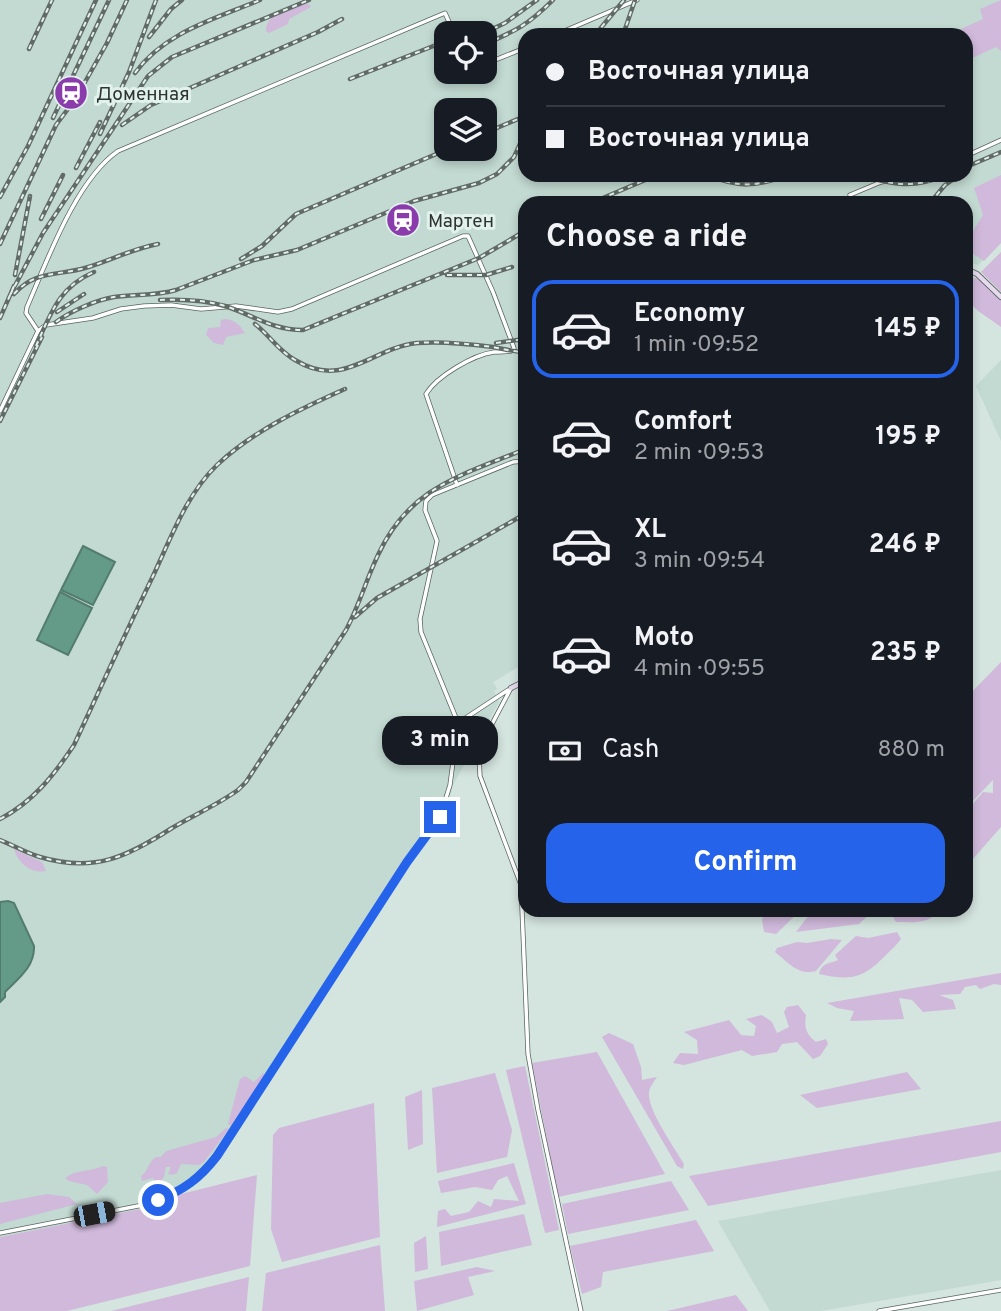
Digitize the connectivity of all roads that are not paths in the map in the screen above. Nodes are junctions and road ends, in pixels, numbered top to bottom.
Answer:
1 (637, 0) edge
2 (449, 21) edge
3 (571, 28) edge
4 (518, 51) edge
5 (497, 59) edge
6 (1001, 141) edge
7 (973, 153) edge
8 (881, 182) edge
9 (850, 196) edge
10 (973, 272) edge
11 (1001, 297) edge
12 (38, 331) junction
13 (0, 411) edge
14 (518, 462) edge
15 (457, 485) junction
16 (518, 684) edge
17 (511, 688) junction
18 (458, 723) junction
19 (518, 877) edge
20 (522, 917) edge
21 (0, 1233) edge
22 (1001, 1290) edge
23 (581, 1311) edge
24 (879, 1311) edge

1 - 3 street
2 - 12 street
4 - 5 street
6 - 7 street
8 - 9 street
10 - 11 street
12 - 13 street
12 - 15 street
14 - 15 street
15 - 18 street
16 - 17 street
17 - 18 street
17 - 19 street
18 - 21 street
20 - 23 street
22 - 24 street

